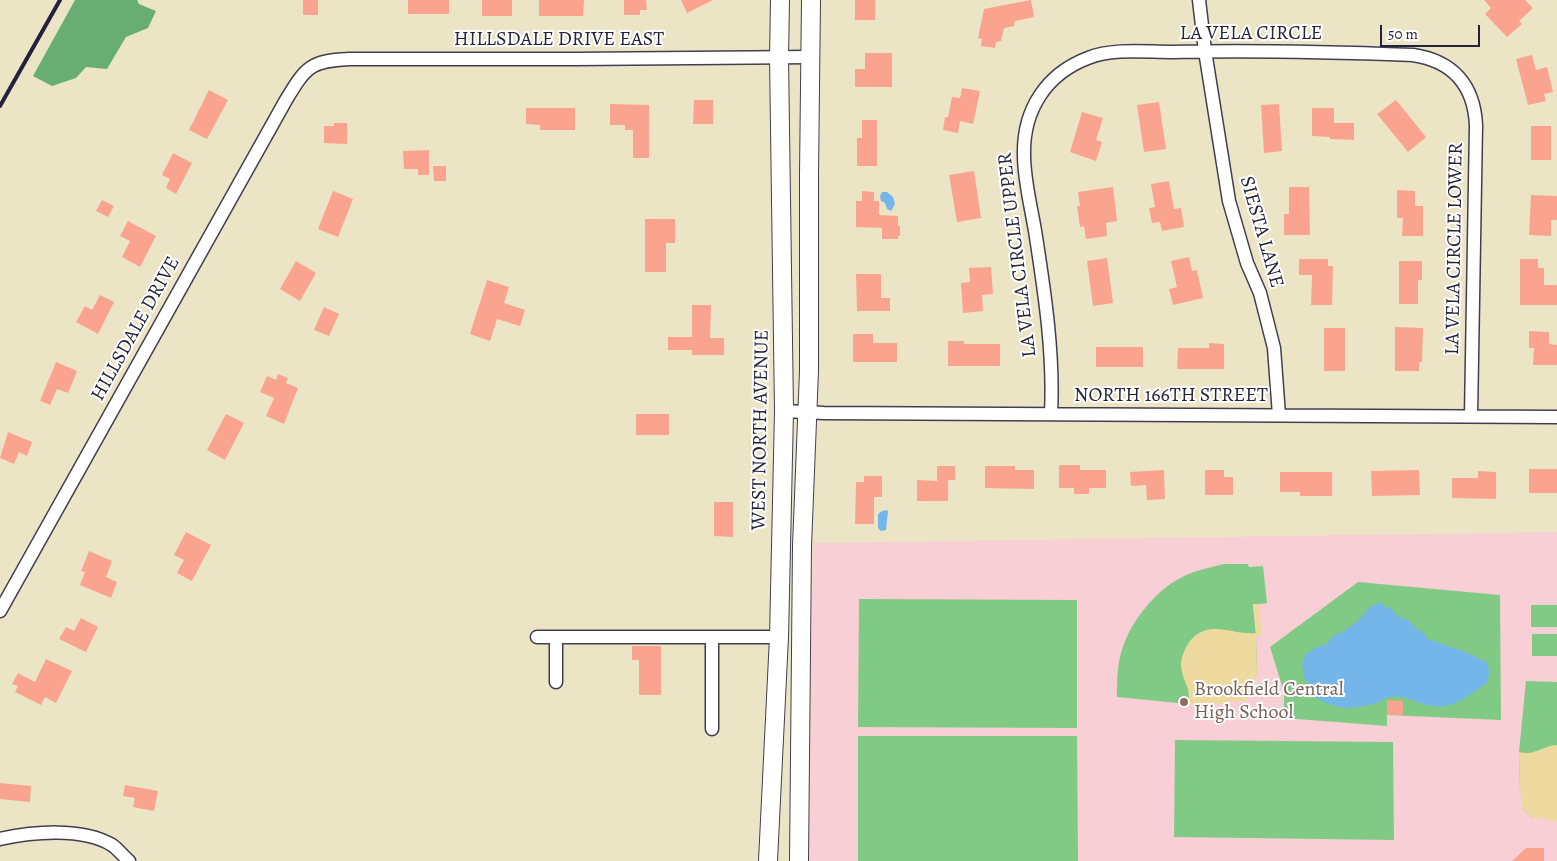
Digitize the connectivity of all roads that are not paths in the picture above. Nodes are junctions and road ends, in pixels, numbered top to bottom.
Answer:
1 (780, 0) edge
2 (811, 0) edge
3 (1199, 0) edge
4 (1205, 51) junction
5 (779, 57) junction
6 (810, 57) junction
7 (308, 67) joint
8 (1466, 84) joint
9 (1041, 94) joint
10 (784, 411) junction
11 (808, 412) junction
12 (1051, 414) junction
13 (1279, 415) junction
14 (1471, 416) junction
15 (1557, 417) edge
16 (0, 611) edge
17 (537, 637) dead end
18 (556, 637) junction
19 (712, 637) junction
20 (779, 637) junction
21 (556, 682) dead end
22 (712, 729) dead end
23 (0, 839) edge
24 (129, 861) edge
25 (768, 861) edge
26 (798, 861) edge

1 - 5 main road, WEST NORTH AVENUE
2 - 6 main road
3 - 4 street, SIESTA LANE
4 - 8 street, LA VELA CIRCLE
4 - 9 street, LA VELA CIRCLE
4 - 13 street, SIESTA LANE
5 - 6 street, HILLSDALE DRIVE EAST
5 - 7 street, HILLSDALE DRIVE EAST
5 - 10 main road, WEST NORTH AVENUE
6 - 11 main road
7 - 16 street, HILLSDALE DRIVE
8 - 14 street, LA VELA CIRCLE LOWER
9 - 12 street, LA VELA CIRCLE UPPER
10 - 11 street, NORTH 166TH STREET
10 - 20 main road, WEST NORTH AVENUE
11 - 12 street, NORTH 166TH STREET
11 - 26 main road
12 - 13 street, NORTH 166TH STREET
13 - 14 street, NORTH 166TH STREET
14 - 15 street, NORTH 166TH STREET
17 - 18 street
18 - 19 street
18 - 21 street
19 - 20 street
19 - 22 street
20 - 25 main road, WEST NORTH AVENUE
23 - 24 street

